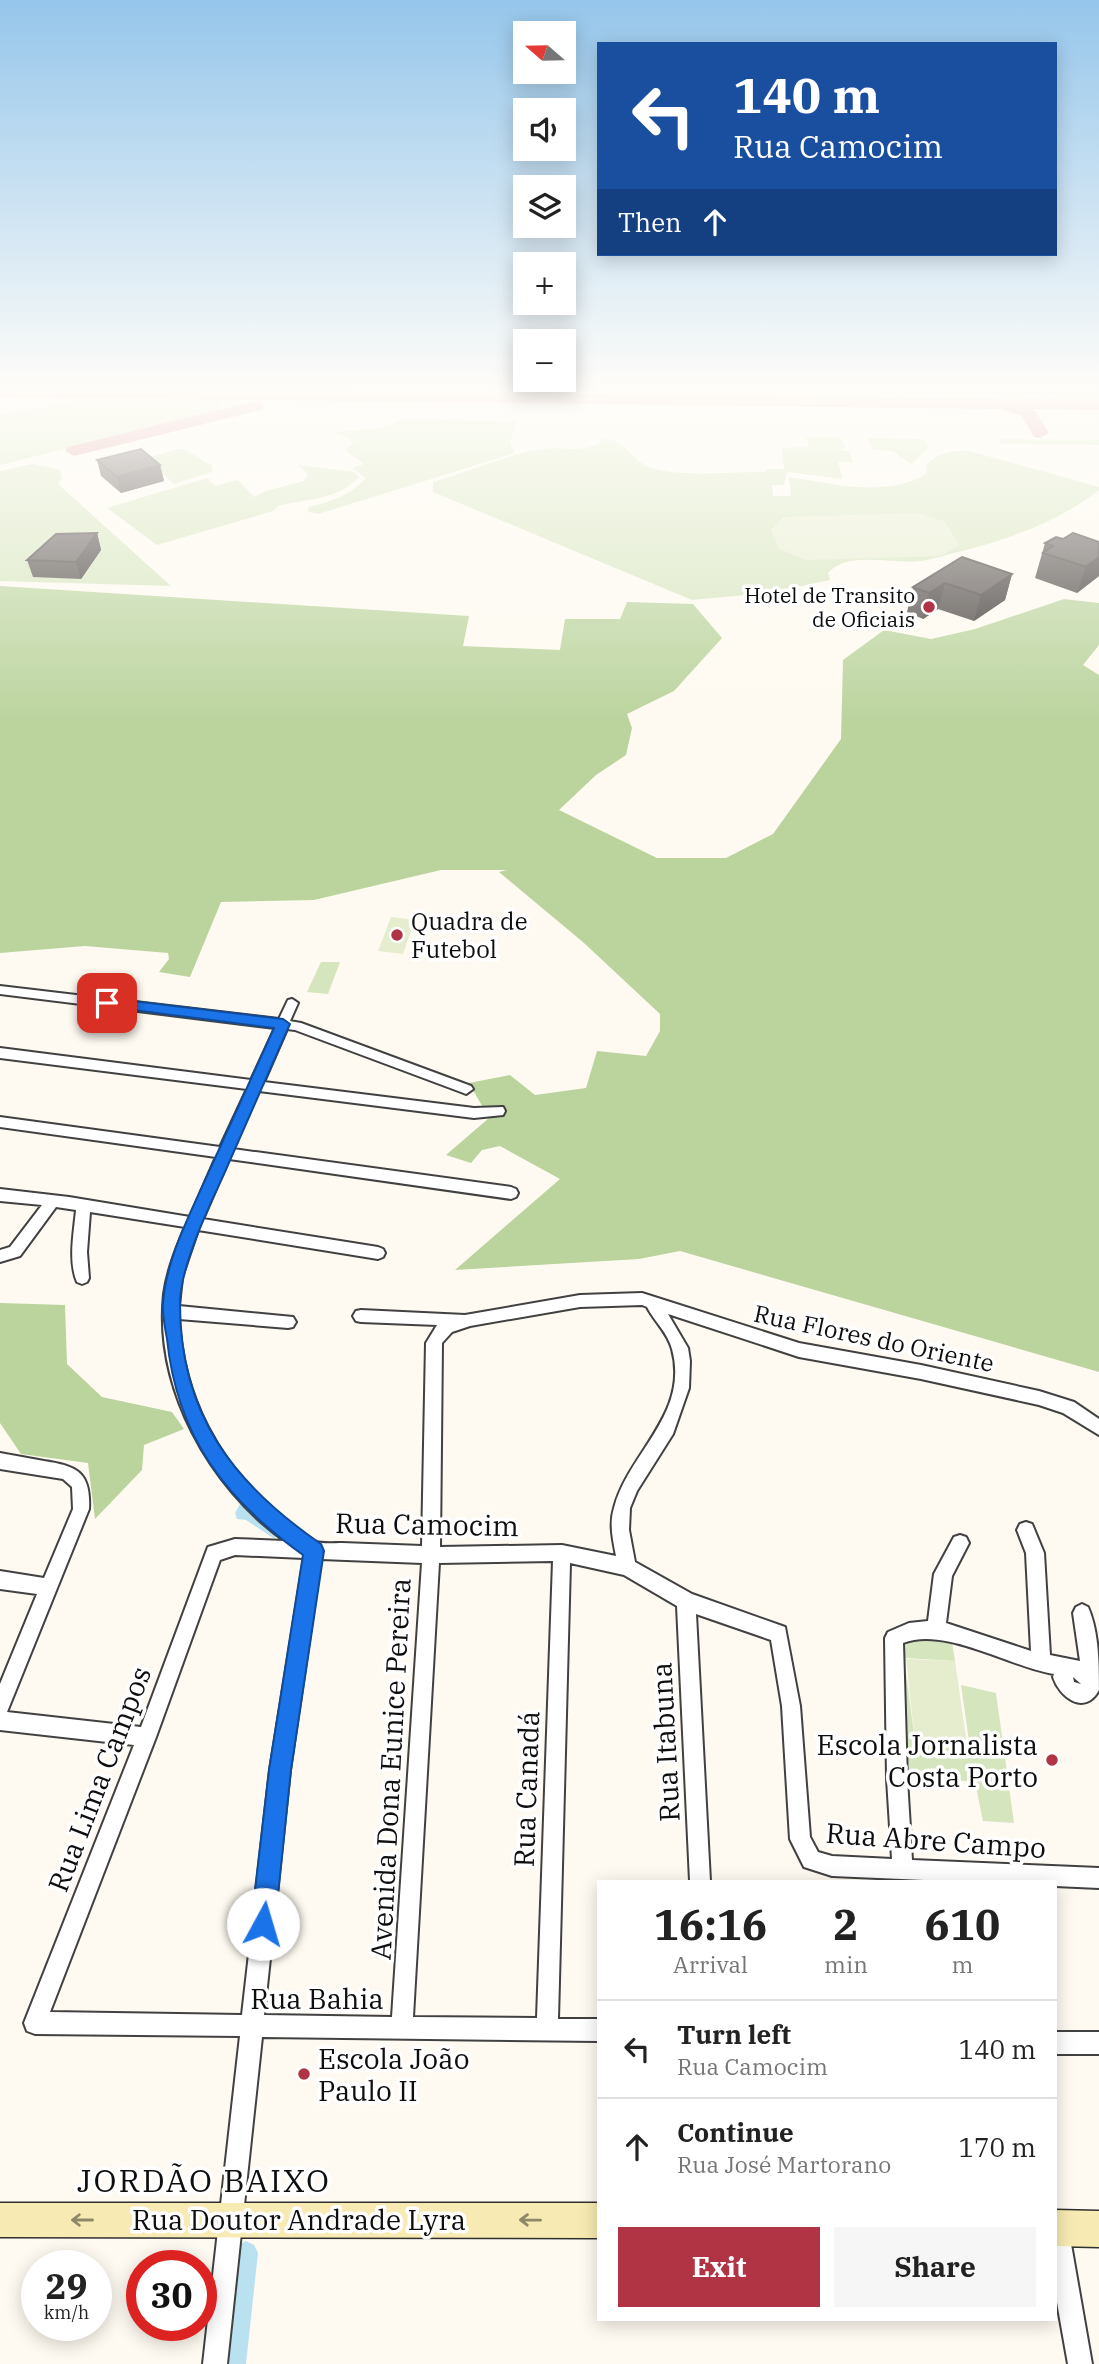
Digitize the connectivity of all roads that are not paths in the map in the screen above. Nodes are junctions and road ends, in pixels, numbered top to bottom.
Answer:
1 (0, 990) edge
2 (292, 1003) dead end
3 (283, 1024) junction
4 (0, 1053) edge
5 (255, 1084) junction
6 (466, 1089) dead end
7 (498, 1111) dead end
8 (0, 1122) edge
9 (224, 1154) junction
10 (511, 1193) dead end
11 (0, 1195) edge
12 (52, 1202) junction
13 (83, 1206) junction
14 (194, 1223) junction
15 (378, 1253) dead end
16 (0, 1256) edge
17 (82, 1278) dead end
18 (652, 1302) junction
19 (172, 1312) junction
20 (361, 1316) dead end
21 (470, 1320) junction
22 (288, 1322) dead end
23 (1099, 1428) edge
24 (0, 1461) edge
25 (1026, 1530) dead end
26 (960, 1543) dead end
27 (314, 1551) junction
28 (562, 1553) junction
29 (431, 1555) junction
30 (627, 1567) junction
31 (0, 1580) edge
32 (50, 1587) junction
33 (686, 1601) junction
34 (1082, 1614) dead end
35 (936, 1632) junction
36 (783, 1653) joint
37 (1041, 1663) junction
38 (1084, 1669) edge
39 (0, 1707) edge
40 (0, 1721) edge
41 (147, 1737) junction
42 (903, 1869) junction
43 (1099, 1878) edge
44 (700, 1880) edge
45 (34, 2023) joint
46 (251, 2027) junction
47 (402, 2028) junction
48 (547, 2028) junction
49 (597, 2029) edge
50 (1057, 2043) edge
51 (1099, 2043) edge
52 (231, 2218) junction
53 (0, 2220) edge
54 (597, 2221) edge
55 (1057, 2227) edge
56 (1099, 2229) edge
57 (1057, 2238) edge
58 (215, 2364) edge
59 (1080, 2364) edge

1 - 3 street
2 - 3 street, Rua Camocim
3 - 5 street, Rua Camocim
3 - 6 street
4 - 5 street
5 - 7 street
5 - 9 street, Rua Camocim
8 - 9 street
9 - 10 street
9 - 14 street, Rua Camocim
11 - 12 street
12 - 13 street
12 - 16 street
13 - 14 street
13 - 17 street
14 - 15 street
14 - 19 street, Rua Camocim
18 - 21 street, Rua Flores do Oriente
18 - 23 street, Rua Flores do Oriente
18 - 30 street
19 - 22 street
19 - 27 street, Rua Camocim
20 - 21 street
21 - 29 street, Avenida Dona Eunice Pereira
24 - 32 street
25 - 37 street
26 - 35 street
27 - 29 street, Rua Camocim
27 - 41 street, Rua Lima Campos
27 - 46 street
28 - 29 street, Rua Camocim
28 - 30 street, Rua Camocim
28 - 48 street, Rua Canadá
29 - 47 street, Avenida Dona Eunice Pereira
30 - 33 street, Rua Camocim
31 - 32 street
32 - 39 street
33 - 36 street, Rua Camocim
33 - 44 street, Rua Itabuna
34 - 38 street
35 - 37 street
35 - 42 street
36 - 42 street, Rua Abre Campo
37 - 38 street
40 - 41 street
41 - 45 street, Rua Lima Campos
42 - 43 street, Rua Abre Campo
45 - 46 street, Rua Bahia
46 - 47 street, Rua Bahia
46 - 52 street
47 - 48 street, Rua Bahia
48 - 49 street, Rua Bahia
50 - 51 street
52 -> 53 main road, Rua Doutor Andrade Lyra
54 -> 52 main road, Rua Doutor Andrade Lyra
52 - 58 street
55 - 56 main road
57 - 59 street

